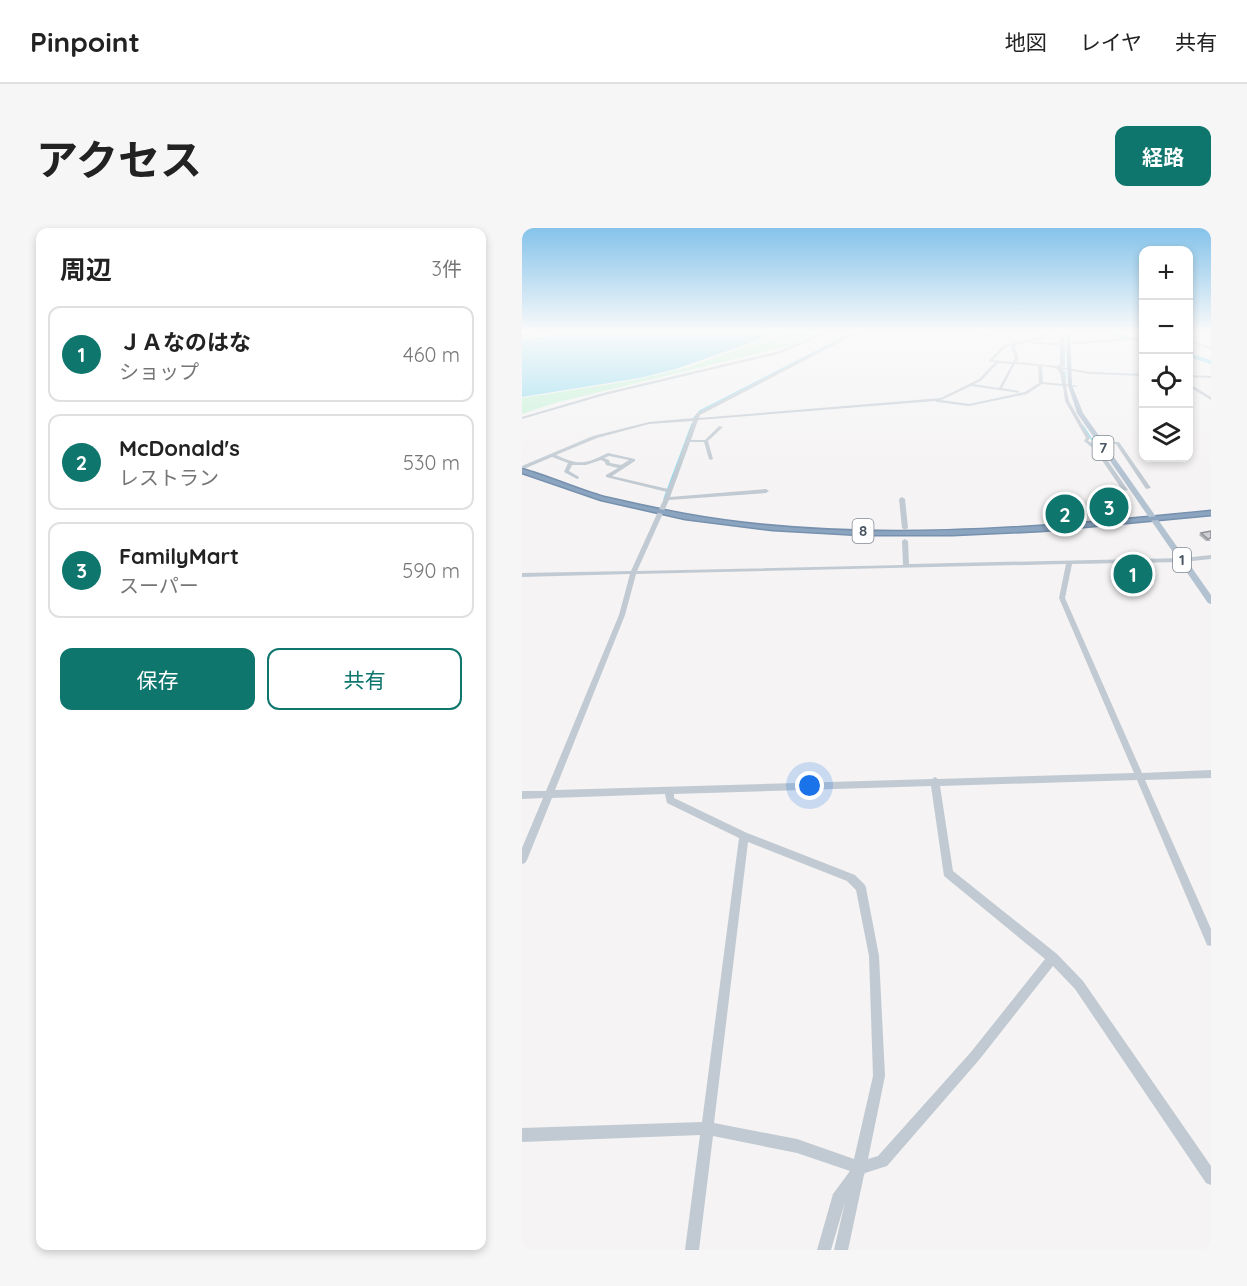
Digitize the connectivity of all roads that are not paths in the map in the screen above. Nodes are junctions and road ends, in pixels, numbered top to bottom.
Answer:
1 (670, 379) edge
2 (763, 379) edge
3 (978, 379) edge
4 (1006, 379) edge
5 (1041, 379) edge
6 (1062, 379) edge
7 (1073, 379) edge
8 (1041, 383) junction
9 (971, 385) junction
10 (1062, 385) junction
11 (1073, 385) junction
12 (1193, 387) edge
13 (1000, 389) junction
14 (1026, 393) junction
15 (1211, 399) edge
16 (937, 400) junction
17 (522, 418) edge
18 (696, 418) junction
19 (721, 427) dead end
20 (688, 441) junction
21 (706, 441) junction
22 (1088, 443) junction
23 (1103, 443) junction
24 (551, 455) junction
25 (601, 459) junction
26 (711, 459) dead end
27 (570, 464) junction
28 (622, 467) junction
29 (523, 469) edge
30 (522, 477) edge
31 (577, 478) dead end
32 (1148, 488) dead end
33 (1125, 490) dead end
34 (670, 491) junction
35 (766, 491) dead end
36 (902, 499) dead end
37 (667, 500) junction
38 (661, 513) junction
39 (1211, 513) edge
40 (1211, 518) edge
41 (1159, 521) junction
42 (905, 528) dead end
43 (906, 541) dead end
44 (1211, 557) edge
45 (1186, 560) junction
46 (1069, 563) junction
47 (906, 567) junction
48 (633, 573) junction
49 (522, 575) edge
50 (1211, 589) edge
51 (1211, 601) edge
52 (1211, 774) edge
53 (1139, 776) junction
54 (935, 782) junction
55 (669, 791) junction
56 (549, 794) junction
57 (522, 795) edge
58 (744, 836) junction
59 (522, 860) edge
60 (1211, 941) edge
61 (1053, 958) junction
62 (707, 1128) junction
63 (522, 1135) edge
64 (861, 1168) junction
65 (1211, 1178) edge
66 (692, 1250) edge
67 (824, 1250) edge
68 (841, 1250) edge

1 - 17 street
2 - 18 street
3 - 9 street
4 - 13 street
5 - 8 street
6 - 10 street
7 - 11 main road, 7
8 - 10 street
8 - 14 street
9 - 13 street
9 - 16 street
10 - 11 street
10 - 22 street
11 - 23 main road, 7
12 - 15 street
13 - 14 street
14 - 16 street
16 - 18 street
18 - 20 street
18 - 24 street
19 - 21 street
20 - 21 street
20 - 34 street
21 - 26 street
22 - 23 street
22 - 33 street
23 - 32 street
23 - 41 main road, 7
24 - 27 street
24 - 29 street
25 - 27 street
25 - 28 street
25 - 28 street
27 - 31 street
28 - 34 street
29 - 38 highway, 8
30 - 38 highway, 8
34 - 37 street
35 - 37 street
36 - 42 street
37 - 38 street
38 - 41 highway, 8
38 - 48 street
39 - 41 highway, 8
40 - 41 highway, 8
41 - 45 main road, 1
43 - 47 street
44 - 45 street
45 - 46 street
45 - 50 main road, 1
45 - 51 main road, 1
46 - 47 street
46 - 53 street
47 - 48 street
48 - 49 street
48 - 56 street
52 - 53 street
53 - 54 street
53 - 60 street
54 - 55 street
54 - 61 street
55 - 56 street
55 - 58 street
56 - 57 street
56 - 59 street
58 - 62 street
58 - 64 street
61 - 64 street
61 - 65 street
62 - 63 street
62 - 64 street
62 - 66 street
64 - 67 street
64 - 68 street

